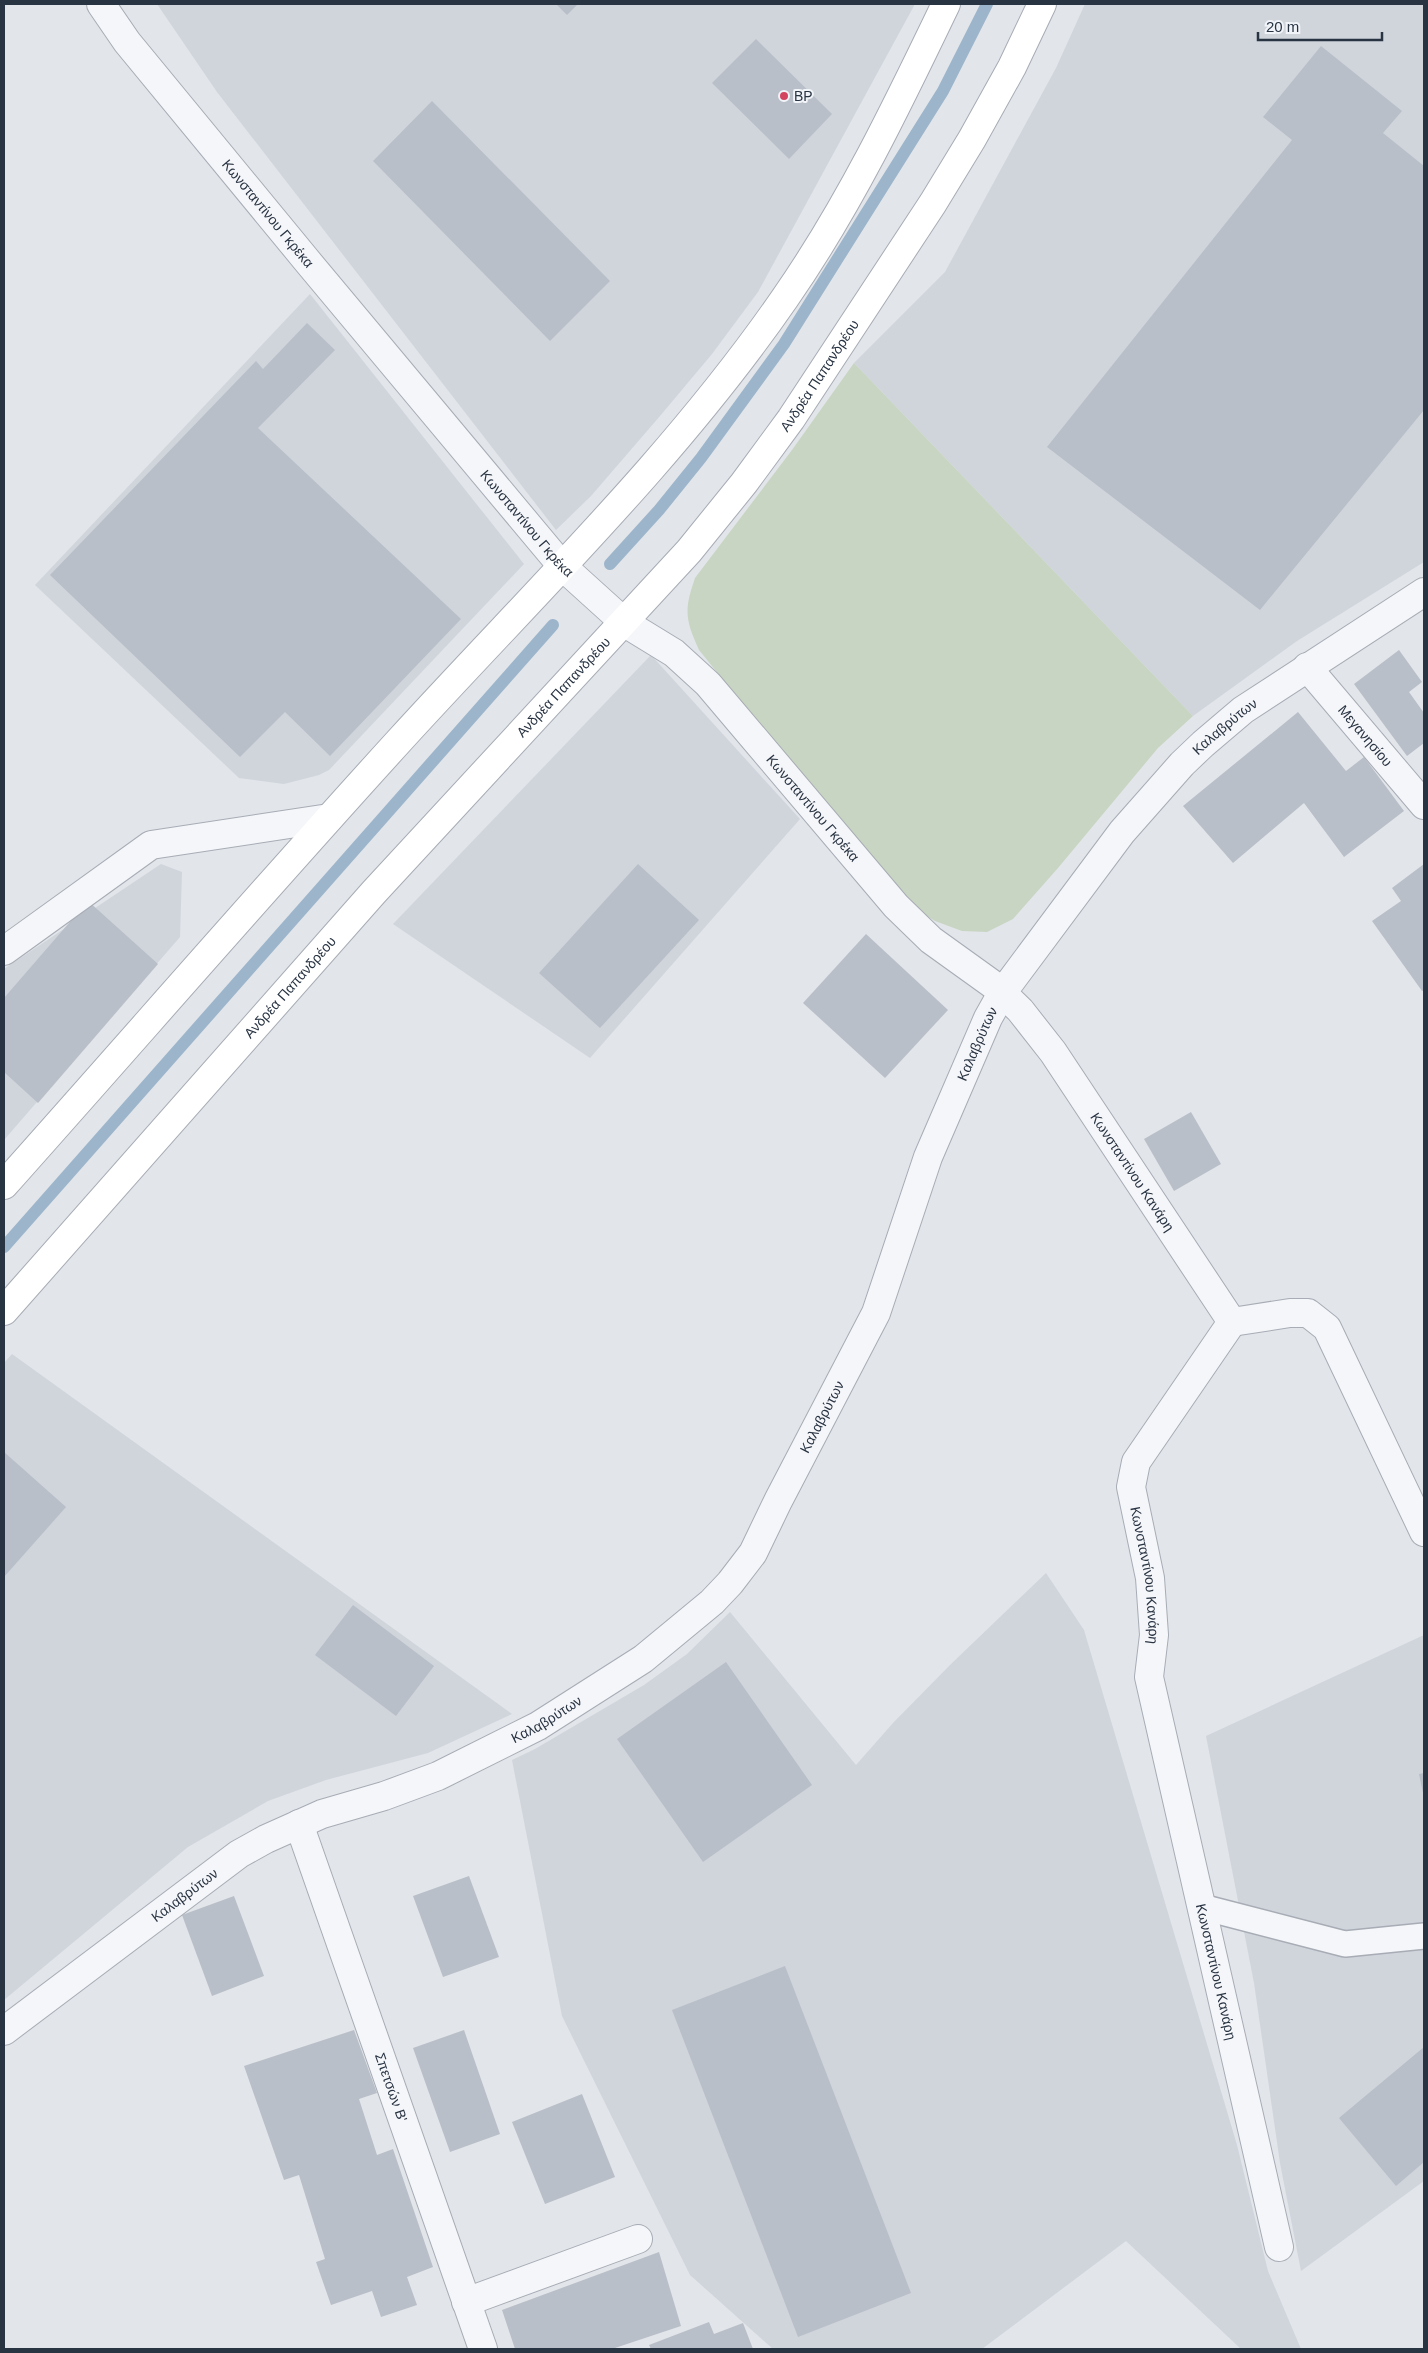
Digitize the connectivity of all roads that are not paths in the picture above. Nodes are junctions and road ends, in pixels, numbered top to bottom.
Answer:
1 (101, 4) edge
2 (946, 4) edge
3 (1042, 4) edge
4 (562, 566) junction
5 (1424, 592) edge
6 (625, 623) junction
7 (1307, 667) junction
8 (1424, 805) edge
9 (329, 818) junction
10 (4, 951) edge
11 (1002, 993) junction
12 (4, 1186) edge
13 (4, 1311) edge
14 (1232, 1322) junction
15 (1424, 1532) edge
16 (299, 1824) junction
17 (1202, 1907) junction
18 (1424, 1936) edge
19 (4, 2031) edge
20 (638, 2240) dead end
21 (1279, 2247) dead end
22 (466, 2302) junction
23 (482, 2349) edge

1 - 4 street, Κωνσταντίνου Γκρέκα
2 - 4 main road
3 - 6 main road, Ανδρέα Παπανδρέου
4 - 6 street, Κωνσταντίνου Γκρέκα
4 - 9 main road
5 - 7 street, Καλαβρύτων
6 - 11 street, Κωνσταντίνου Γκρέκα
6 - 13 main road, Ανδρέα Παπανδρέου
7 - 8 street, Μεγανησίου
7 - 11 street, Καλαβρύτων
9 - 10 street
9 - 12 main road
11 - 14 street, Κωνσταντίνου Κανάρη
11 - 16 street, Καλαβρύτων
14 - 15 street
14 - 17 street, Κωνσταντίνου Κανάρη
16 - 19 street, Καλαβρύτων
16 - 22 street, Σπετσών Β'
17 - 18 lane
17 - 21 street, Κωνσταντίνου Κανάρη
20 - 22 street
22 - 23 street, Σπετσών Β'

